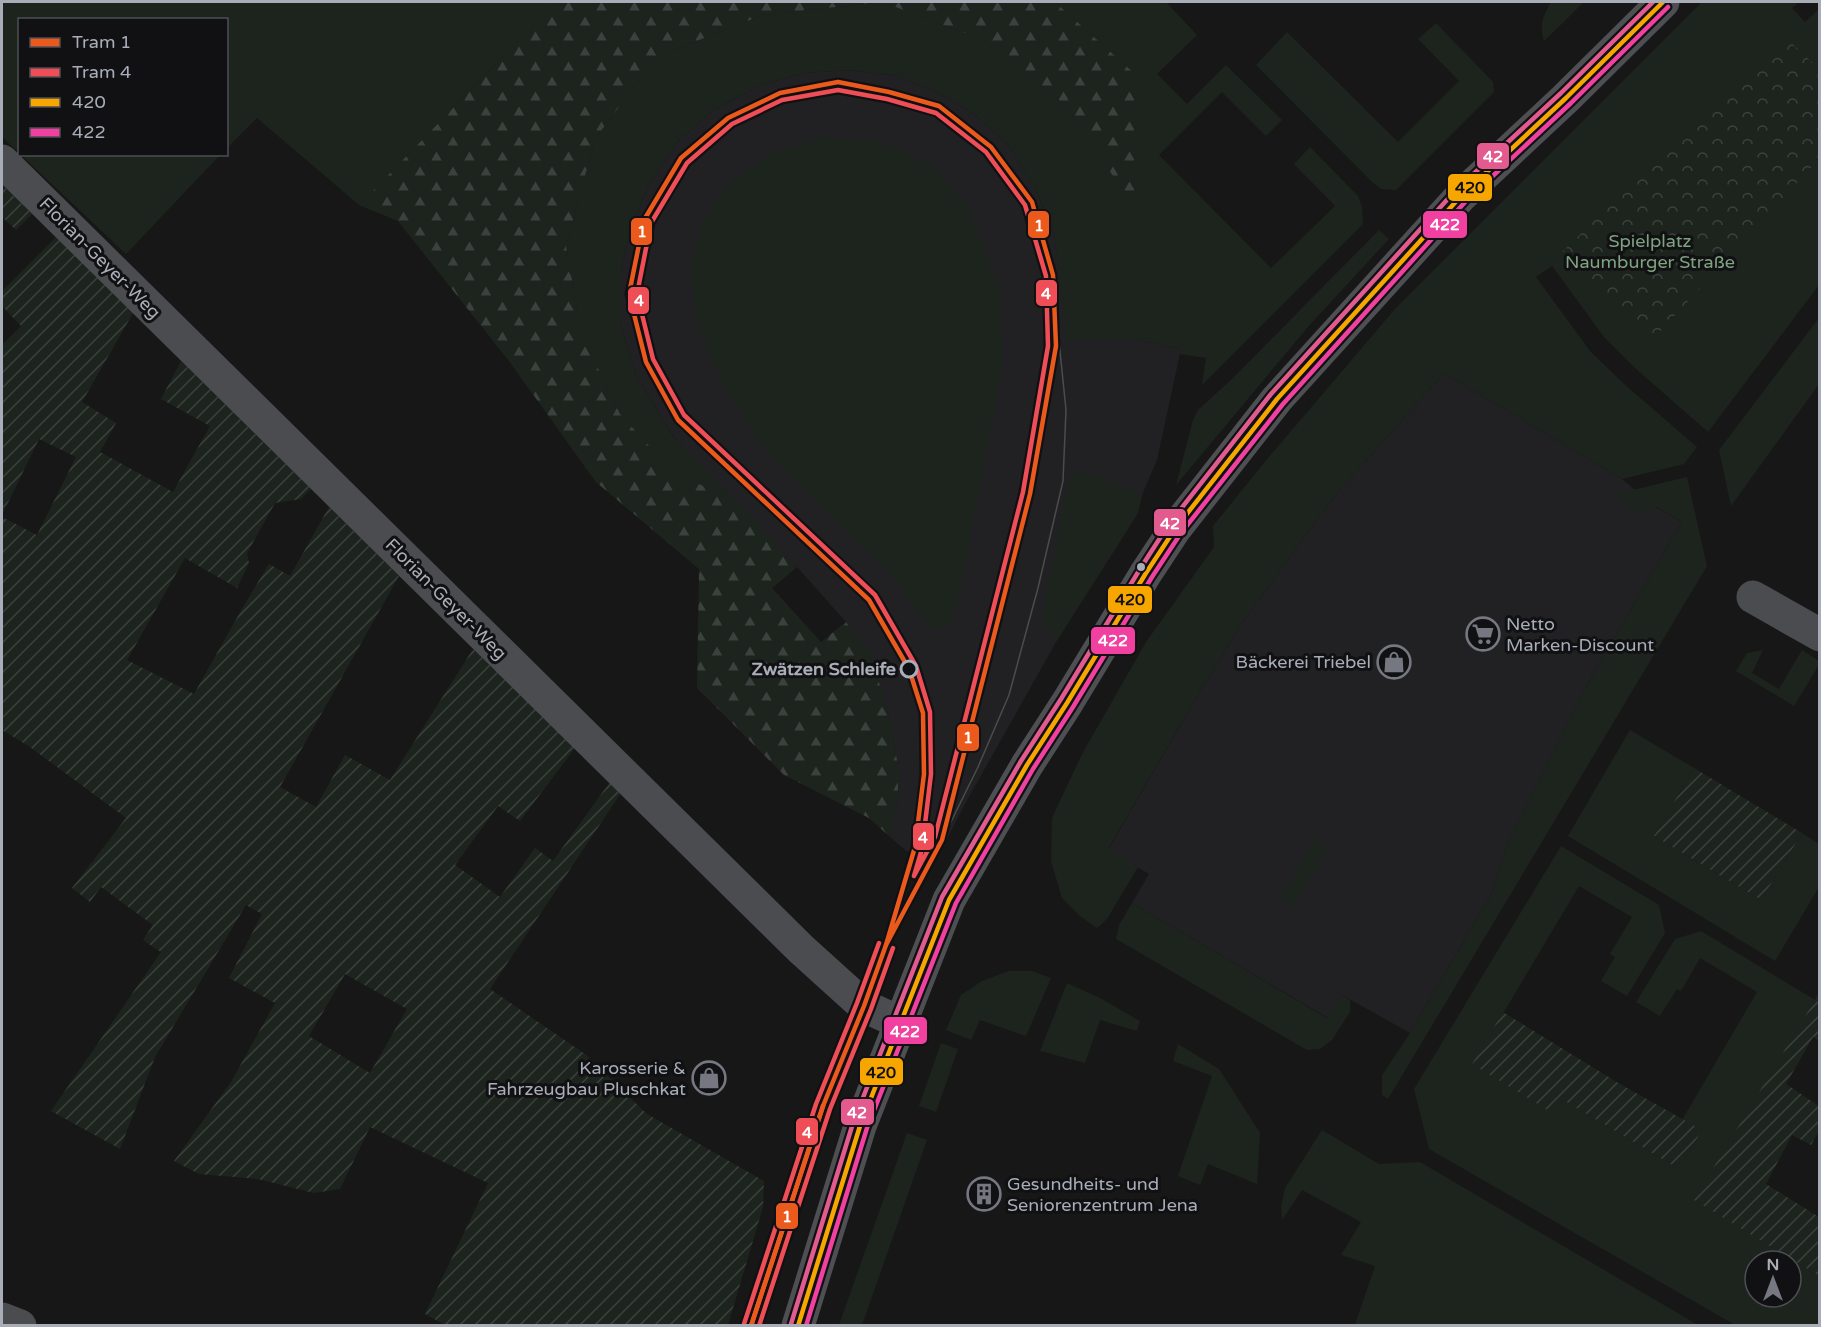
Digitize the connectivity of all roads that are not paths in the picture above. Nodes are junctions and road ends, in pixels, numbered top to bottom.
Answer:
1 (1663, 2) edge
2 (2, 161) edge
3 (1753, 597) dead end
4 (1820, 635) edge
5 (901, 1023) junction
6 (2, 1319) edge
7 (20, 1326) edge
8 (798, 1326) edge

1 - 5 main road
2 - 5 street, Florian-Geyer-Weg
3 - 4 street
5 - 8 main road
6 - 7 street

